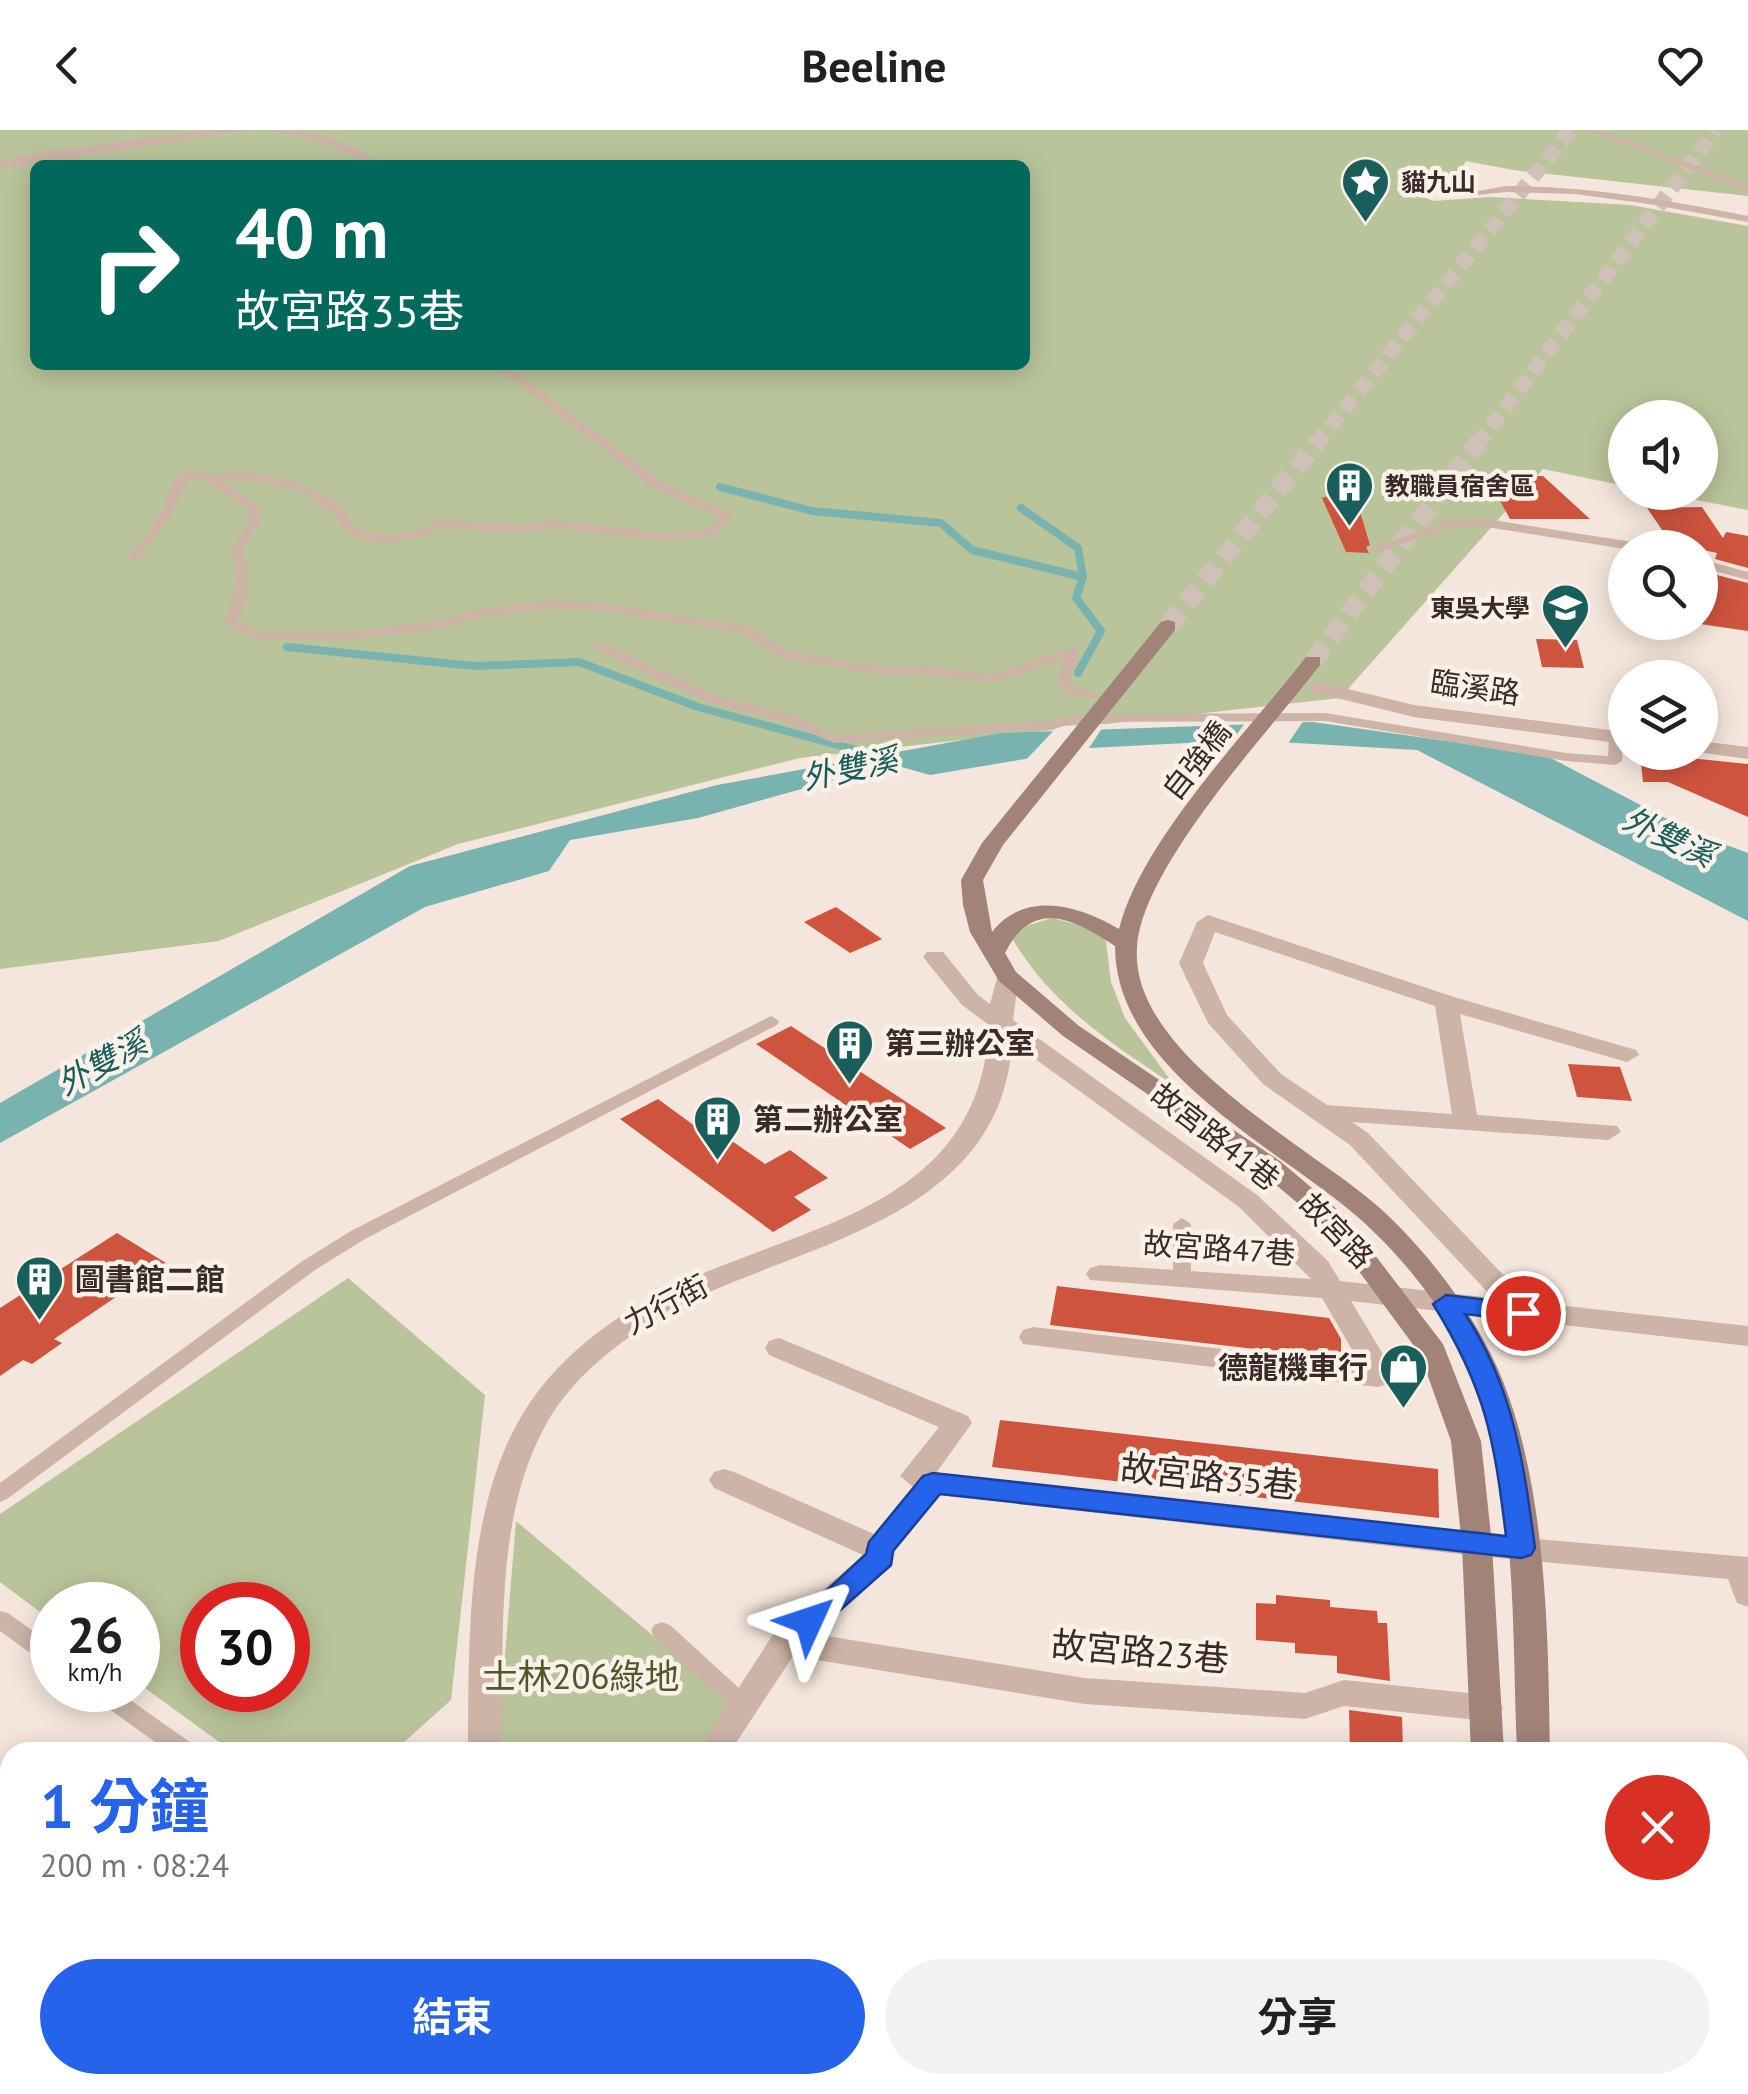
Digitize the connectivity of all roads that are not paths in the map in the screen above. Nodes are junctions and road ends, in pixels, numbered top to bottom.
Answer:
1 (242, 130) edge
2 (272, 130) edge
3 (1592, 130) edge
4 (371, 160) edge
5 (0, 165) edge
6 (1748, 188) edge
7 (1477, 192) dead end
8 (1748, 219) edge
9 (506, 370) edge
10 (208, 478) junction
11 (1608, 542) edge
12 (1375, 549) dead end
13 (132, 558) dead end
14 (1718, 568) edge
15 (1748, 576) edge
16 (1168, 626) tunnel mouth
17 (598, 646) dead end
18 (1314, 661) tunnel mouth
19 (1319, 688) dead end
20 (1097, 703) junction
21 (1608, 735) edge
22 (1718, 749) edge
23 (1748, 753) edge
24 (1608, 760) edge
25 (1163, 853) joint
26 (1126, 943) junction
27 (935, 956) dead end
28 (1000, 977) junction
29 (1446, 1002) junction
30 (771, 1021) dead end
31 (1627, 1055) dead end
32 (1326, 1113) junction
33 (1466, 1122) junction
34 (1608, 1132) dead end
35 (1182, 1224) dead end
36 (1100, 1274) dead end
37 (1182, 1280) junction
38 (1329, 1289) junction
39 (1394, 1296) junction
40 (1446, 1304) junction
41 (1523, 1313) junction
42 (1748, 1336) edge
43 (1034, 1338) dead end
44 (779, 1348) dead end
45 (724, 1480) dead end
46 (933, 1483) junction
47 (0, 1494) edge
48 (1477, 1545) junction
49 (1521, 1548) junction
50 (879, 1549) junction
51 (1746, 1578) edge
52 (0, 1619) edge
53 (662, 1631) dead end
54 (30, 1640) edge
55 (785, 1642) junction
56 (744, 1706) junction
57 (1487, 1708) junction
58 (130, 1712) edge
59 (172, 1742) edge
60 (485, 1742) edge
61 (719, 1742) edge
62 (1488, 1742) edge
63 (1533, 1742) edge

1 - 5 street
2 - 4 lane
3 - 6 lane
7 - 8 lane
9 - 10 lane
10 - 13 lane
10 - 20 lane
11 - 12 lane
14 - 15 lane
16 - 20 main road
17 - 24 lane
18 - 25 main road, 自強橋
19 - 21 street, 臨溪路
20 - 28 main road, 故宮路
22 - 23 street
25 - 26 main road, 故宮路
26 - 28 main road
26 - 40 main road, 故宮路
27 - 38 street, 故宮路41巷
28 - 39 main road, 故宮路
28 - 60 street, 力行街
29 - 31 street
29 - 32 street
29 - 33 street
30 - 47 lane
32 - 33 street
32 - 41 street
33 - 34 street
35 - 37 lane
36 - 37 street, 故宮路47巷
37 - 38 street, 故宮路47巷
38 - 39 street, 故宮路47巷
38 - 43 street, 故宮路41巷
39 - 40 street, 故宮路47巷
39 - 48 main road, 故宮路
40 - 41 street, 故宮路47巷
40 - 49 main road, 故宮路
41 - 42 street, 故宮路47巷
44 - 46 street
45 - 50 street
46 - 48 street, 故宮路35巷
46 - 50 street
48 - 49 street, 故宮路35巷
48 - 57 main road, 故宮路
49 - 51 street, 故宮路35巷
49 - 63 main road, 故宮路
50 - 55 street
52 - 54 lane
53 - 56 lane
55 - 56 street
55 - 57 street, 故宮路23巷
56 - 61 street
57 - 62 main road, 故宮路
58 - 59 lane

